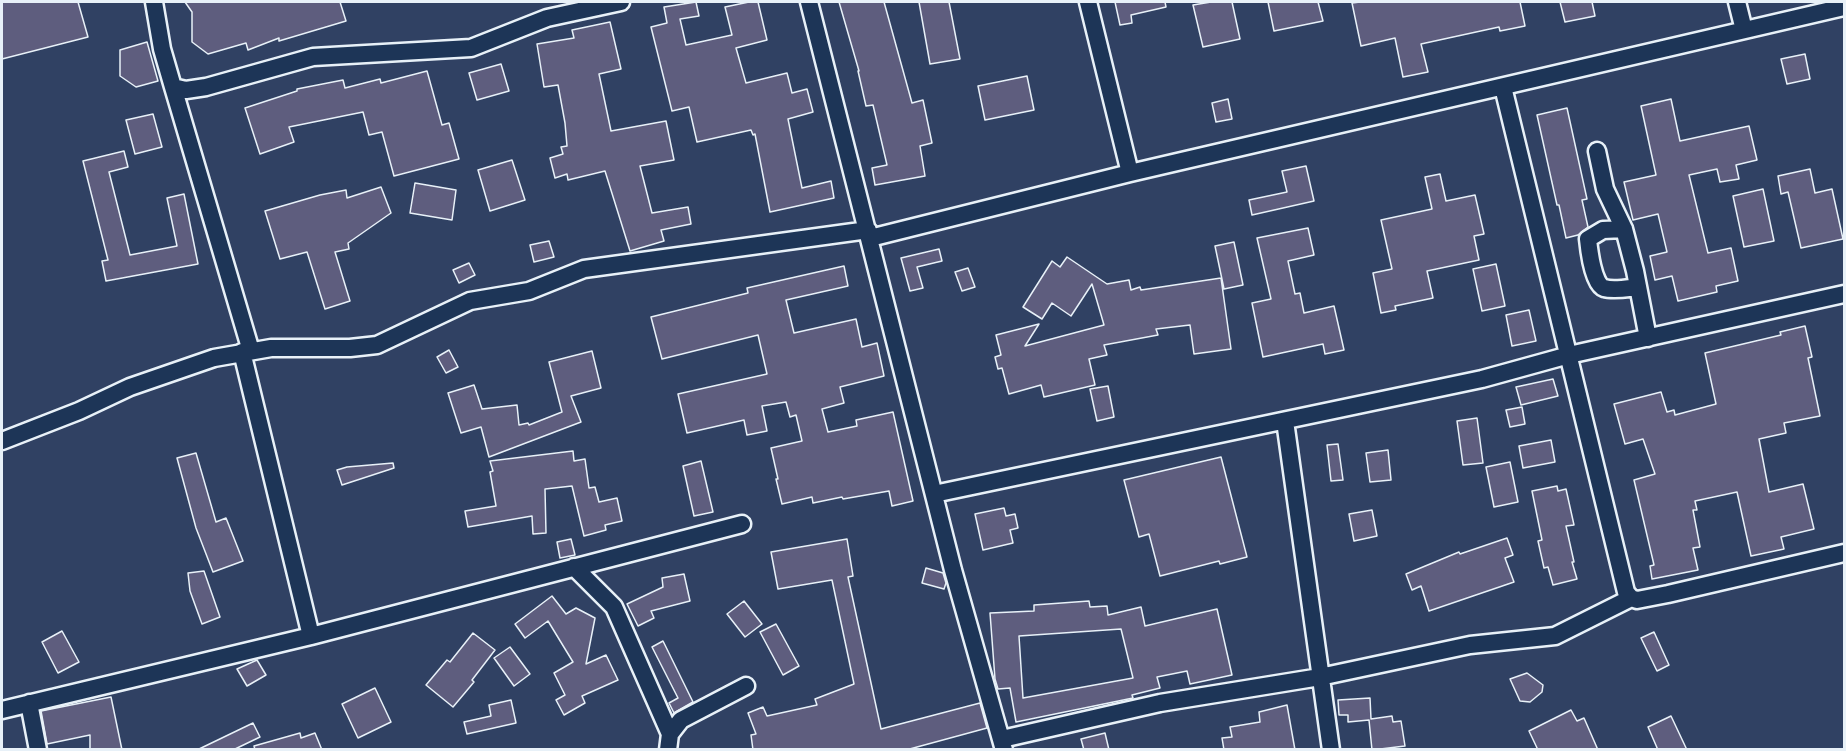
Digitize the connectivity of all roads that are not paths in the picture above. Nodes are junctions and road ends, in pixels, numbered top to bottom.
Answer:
1 (154, 2) edge
2 (621, 2) edge
3 (809, 2) edge
4 (1088, 2) edge
5 (1737, 2) edge
6 (1845, 8) edge
7 (1744, 30) junction
8 (173, 87) junction
9 (1503, 87) junction
10 (1597, 151) dead end
11 (1130, 172) junction
12 (1624, 229) junction
13 (869, 234) junction
14 (1638, 287) junction
15 (1845, 294) edge
16 (1648, 338) junction
17 (247, 352) junction
18 (1569, 355) junction
19 (1285, 421) junction
20 (2, 441) edge
21 (934, 494) junction
22 (742, 524) dead end
23 (1845, 553) edge
24 (574, 567) junction
25 (1631, 598) junction
26 (311, 636) junction
27 (1320, 677) junction
28 (746, 686) dead end
29 (29, 703) junction
30 (2, 710) edge
31 (669, 742) edge
32 (1003, 744) edge
33 (38, 750) edge
34 (1331, 750) edge

1 - 8 street
2 - 8 street
3 - 13 street
4 - 11 street
5 - 7 street
6 - 7 street
7 - 9 street
8 - 17 street
9 - 11 street
9 - 18 street
10 - 12 street
11 - 13 street
12 - 14 street
12 - 14 street
13 - 17 street
13 - 21 street
14 - 16 street
15 - 16 street
16 - 18 street
17 - 20 street
17 - 26 street
18 - 19 street
18 - 25 street
19 - 21 street
19 - 27 street
21 - 32 street
22 - 24 street
23 - 25 street
24 - 26 street
24 - 31 street
25 - 27 street
26 - 29 street
27 - 32 street
27 - 34 street
28 - 31 street
29 - 30 street
29 - 33 street

